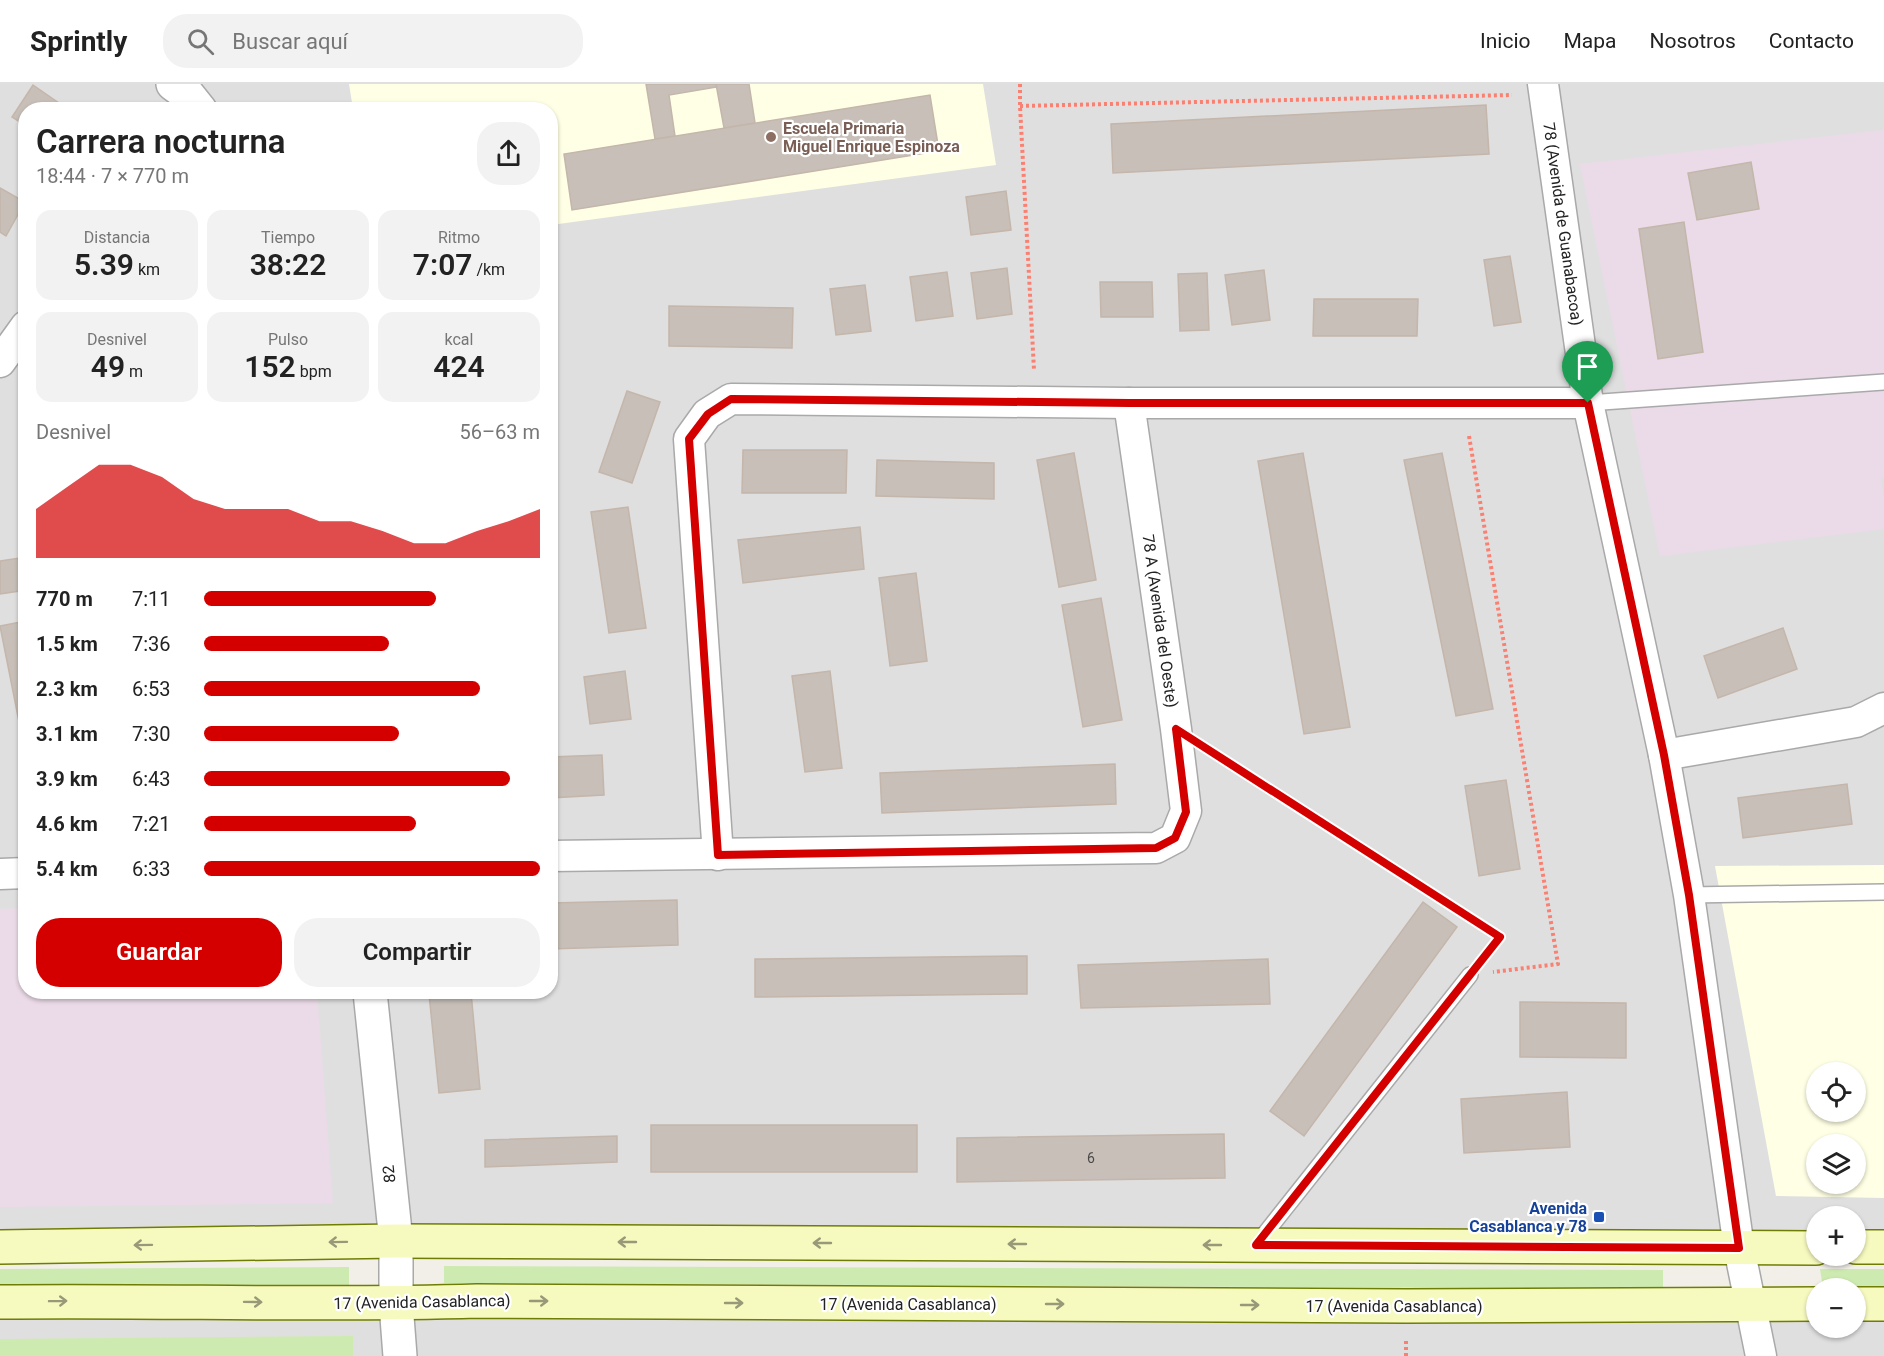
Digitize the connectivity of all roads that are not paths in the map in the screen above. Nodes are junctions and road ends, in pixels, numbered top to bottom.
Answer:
1 (1544, 89) edge
2 (18, 337) edge
3 (0, 362) edge
4 (1884, 382) edge
5 (1129, 403) junction
6 (1588, 403) junction
7 (1884, 708) edge
8 (1664, 755) junction
9 (718, 855) junction
10 (558, 856) edge
11 (18, 873) edge
12 (0, 874) edge
13 (1884, 892) edge
14 (1689, 895) junction
15 (1470, 975) road end
16 (371, 999) edge
17 (396, 1241) junction
18 (1256, 1245) junction
19 (0, 1247) edge
20 (1866, 1247) edge
21 (1884, 1247) edge
22 (1739, 1248) junction
23 (1806, 1248) edge
24 (0, 1302) edge
25 (396, 1304) junction
26 (1750, 1304) junction
27 (1806, 1304) edge
28 (1866, 1304) edge
29 (1884, 1304) edge
30 (400, 1356) edge
31 (1761, 1356) edge

1 - 6 street, 78 (Avenida de Guanabacoa)
2 - 3 street
4 - 6 lane
5 - 6 street
5 - 9 street
5 - 9 street, 78 A (Avenida del Oeste)
6 - 8 street, 78 (Avenida de Guanabacoa)
7 - 8 street
8 - 14 street, 78 (Avenida de Guanabacoa)
9 - 10 street
11 - 12 street
13 - 14 lane
14 - 22 street, 78 (Avenida de Guanabacoa)
15 - 18 lane
16 - 17 street, 82
18 -> 17 main road
17 -> 19 main road
17 - 25 street, 82
18 - 22 main road
20 - 21 main road
22 - 23 main road
22 - 26 street, 78 (Avenida de Guanabacoa)
24 -> 25 main road, 17 (Avenida Casablanca)
25 -> 26 main road, 17 (Avenida Casablanca)
25 - 30 street, 82
26 - 27 main road, 17 (Avenida Casablanca)
26 - 31 street, 78 (Avenida de Guanabacoa)
28 - 29 main road

